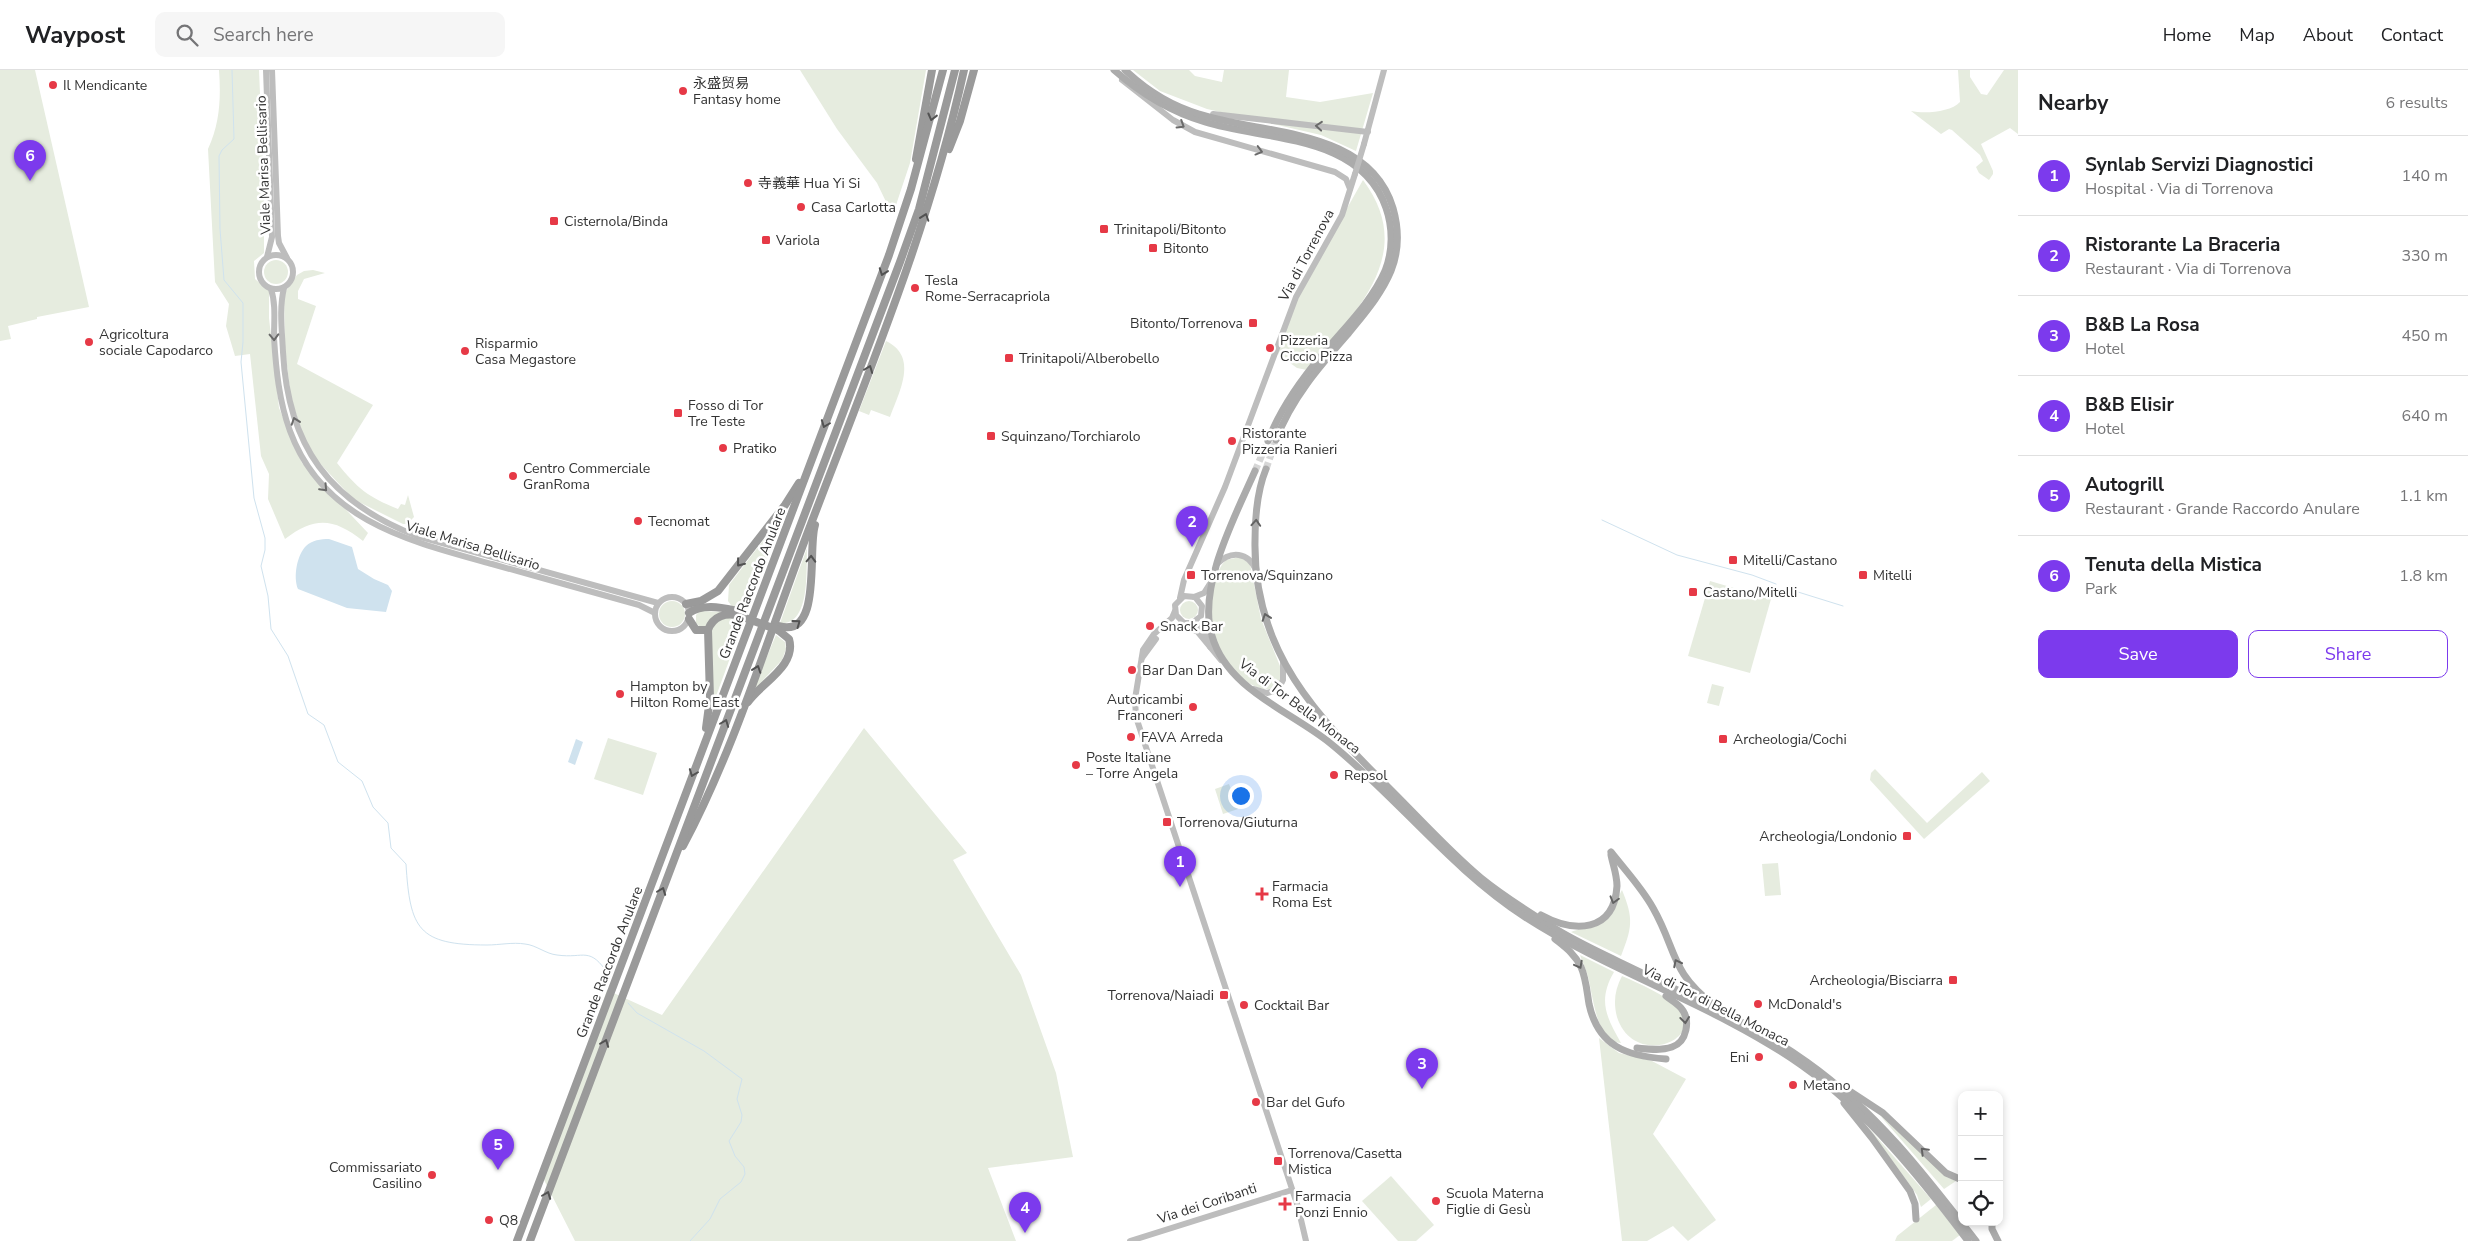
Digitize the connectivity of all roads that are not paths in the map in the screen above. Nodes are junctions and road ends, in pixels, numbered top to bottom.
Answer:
1 (266, 70) edge
2 (272, 70) edge
3 (932, 70) edge
4 (943, 70) edge
5 (955, 70) edge
6 (964, 70) edge
7 (974, 70) edge
8 (1125, 70) edge
9 (1384, 70) edge
10 (1115, 71) edge
11 (1173, 103) junction
12 (1368, 132) junction
13 (937, 179) junction
14 (911, 189) junction
15 (1350, 191) junction
16 (267, 257) junction
17 (286, 258) junction
18 (271, 288) junction
19 (284, 288) junction
20 (1276, 440) tunnel mouth
21 (1268, 441) tunnel mouth
22 (809, 467) junction
23 (1266, 469) tunnel mouth
24 (1255, 471) tunnel mouth
25 (825, 487) junction
26 (491, 560) junction
27 (1217, 564) junction
28 (1256, 571) junction
29 (537, 573) junction
30 (1213, 578) junction
31 (1182, 586) junction
32 (1192, 596) junction
33 (1180, 598) junction
34 (658, 603) junction
35 (686, 604) junction
36 (1174, 611) junction
37 (655, 613) junction
38 (741, 614) junction
39 (689, 616) junction
40 (1181, 621) junction
41 (1192, 623) junction
42 (778, 628) junction
43 (708, 630) junction
44 (1164, 630) junction
45 (1210, 647) junction
46 (1142, 658) junction
47 (1283, 661) junction
48 (1224, 663) junction
49 (1250, 688) junction
50 (740, 715) junction
51 (700, 756) junction
52 (668, 874) junction
53 (1514, 902) junction
54 (1546, 930) junction
55 (1616, 964) junction
56 (1639, 976) junction
57 (1654, 986) junction
58 (1736, 1020) junction
59 (1637, 1048) dead end
60 (1666, 1059) dead end
61 (1834, 1086) junction
62 (1958, 1178) edge
63 (1292, 1190) junction
64 (1916, 1218) dead end
65 (1992, 1226) edge
66 (517, 1241) edge
67 (530, 1241) edge
68 (1130, 1241) edge
69 (1306, 1241) edge
70 (1968, 1241) edge
71 (1976, 1241) edge
72 (1998, 1241) edge

1 - 16 street, Viale Marisa Bellisario
2 - 17 street, Viale Marisa Bellisario
3 - 14 highway
4 -> 14 highway, Grande Raccordo Anulare
52 -> 5 highway, Grande Raccordo Anulare
6 - 13 highway
7 - 13 highway
8 - 11 main road
9 - 12 street, Via di Torrenova
10 -> 15 street
10 - 21 main road
12 -> 11 street
11 - 20 main road
12 - 15 street, Via di Torrenova, bridge
25 -> 13 highway
14 -> 22 highway, Grande Raccordo Anulare
15 - 31 street, Via di Torrenova
16 - 17 street
16 - 18 street
17 - 19 street
18 - 19 street
18 -> 26 street, Viale Marisa Bellisario
26 -> 19 street, Viale Marisa Bellisario
22 -> 35 highway
22 - 51 highway, Grande Raccordo Anulare
28 -> 23 main road, Via di Tor Bella Monaca
24 - 27 main road, Via di Tor Bella Monaca
42 -> 25 highway
50 -> 25 highway
26 - 29 street, Viale Marisa Bellisario
27 - 28 street
27 - 30 main road, Via di Tor Bella Monaca
47 -> 28 main road, Via di Tor Bella Monaca
29 - 34 street, Viale Marisa Bellisario
29 - 37 street, Viale Marisa Bellisario
30 - 32 street
30 - 48 main road, Via di Tor Bella Monaca
31 - 32 street
31 - 33 street, Via di Torrenova
32 - 33 street
32 - 41 street
33 - 36 street
34 - 35 street, Viale Marisa Bellisario
34 - 37 street
35 - 39 street
36 - 40 street
36 - 46 street
37 - 39 street, Viale Marisa Bellisario
38 - 39 highway
38 - 42 highway, bridge
38 - 43 highway
39 - 43 highway
40 - 41 street
40 - 44 street
41 - 45 street
42 - 50 highway
43 - 51 highway
44 - 45 street
44 - 46 street
45 - 48 street
46 - 63 street
47 - 49 street
47 - 53 main road, Via di Tor Bella Monaca
48 - 49 main road, Via di Tor Bella Monaca
49 - 54 main road, Via di Tor Bella Monaca
50 - 52 highway
51 -> 66 highway, Grande Raccordo Anulare
67 -> 52 highway, Grande Raccordo Anulare
53 - 55 main road, Via di Tor Bella Monaca
58 -> 53 main road
54 - 55 main road, Via di Tor Bella Monaca
54 -> 60 main road
55 - 56 main road, Via di Tor di Bella Monaca
56 - 57 main road, Via di Tor di Bella Monaca
56 - 58 main road
57 -> 59 main road
57 - 61 main road, Via di Tor di Bella Monaca
58 - 61 main road
62 -> 61 main road
61 - 64 main road
61 - 70 main road, Via di Tor di Bella Monaca
61 - 71 main road
63 - 68 street, Via dei Coribanti
63 - 69 street
65 - 72 main road

